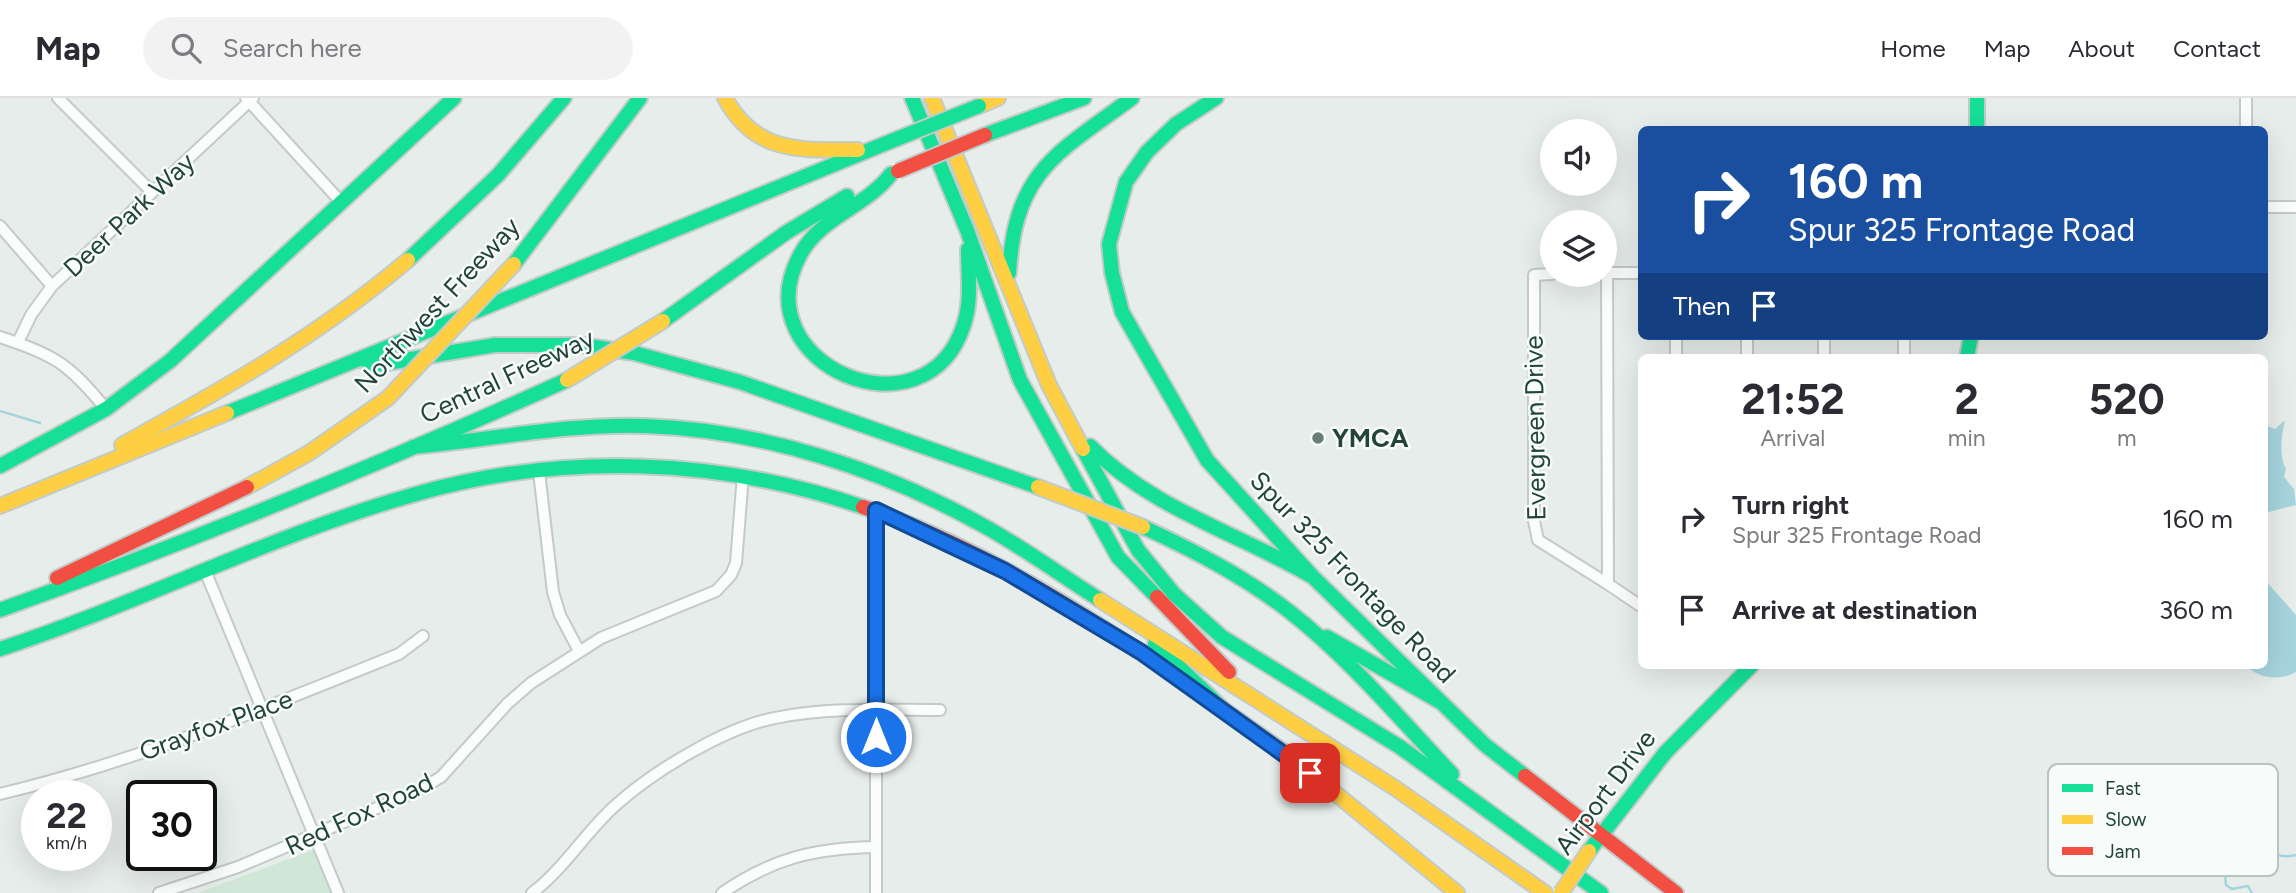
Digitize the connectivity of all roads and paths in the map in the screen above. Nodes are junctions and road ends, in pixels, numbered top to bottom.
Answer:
1 (58, 98) edge
2 (454, 98) edge
3 (564, 98) edge
4 (640, 98) edge
5 (725, 98) edge
6 (912, 98) edge
7 (932, 98) edge
8 (998, 98) edge
9 (1084, 98) edge
10 (1132, 98) edge
11 (1216, 98) edge
12 (1977, 98) edge
13 (2246, 98) edge
14 (249, 99) edge
15 (1977, 126) edge
16 (2246, 126) edge
17 (869, 149) junction
18 (894, 173) junction
19 (152, 192) junction
20 (341, 202) junction
21 (2268, 207) edge
22 (2296, 207) edge
23 (0, 226) edge
24 (967, 230) junction
25 (1617, 273) edge
26 (1638, 273) edge
27 (1540, 275) edge
28 (1009, 284) junction
29 (52, 286) junction
30 (1606, 287) edge
31 (0, 337) edge
32 (18, 342) junction
33 (326, 373) junction
34 (106, 409) junction
35 (1064, 416) junction
36 (413, 447) junction
37 (0, 466) edge
38 (539, 472) junction
39 (743, 475) junction
40 (41, 489) junction
41 (0, 506) edge
42 (876, 510) junction
43 (206, 573) junction
44 (1313, 577) junction
45 (1608, 584) junction
46 (1638, 604) edge
47 (0, 608) edge
48 (1122, 611) junction
49 (1311, 629) junction
50 (423, 636) dead end
51 (0, 649) edge
52 (579, 651) junction
53 (1743, 669) edge
54 (1254, 698) junction
55 (1442, 703) junction
56 (876, 709) junction
57 (262, 710) junction
58 (940, 710) dead end
59 (1224, 710) junction
60 (0, 794) edge
61 (1489, 813) junction
62 (1601, 832) junction
63 (314, 835) junction
64 (876, 847) junction
65 (159, 893) edge
66 (338, 893) edge
67 (533, 893) edge
68 (722, 893) edge
69 (876, 893) edge
70 (1457, 893) edge
71 (1545, 893) edge
72 (1561, 893) edge
73 (1601, 893) edge
74 (1676, 893) edge

1 - 19 street
2 - 20 main road
3 - 40 main road, Northwest Freeway
4 - 47 main road, Northwest Freeway, bridge
5 - 17 main road
6 - 24 main road
7 - 28 main road
8 - 17 main road, bridge
9 - 18 main road, Central Freeway, bridge
10 - 28 main road
11 - 44 main road, Spur 325 Frontage Road
12 - 15 main road
13 - 16 street
14 - 19 street, Deer Park Way
14 - 20 street
17 - 33 main road
18 - 24 main road
18 - 36 main road, Central Freeway, bridge
19 - 29 street, Deer Park Way
20 - 34 main road
21 - 22 street
23 - 29 street
24 - 54 main road
25 - 26 street
27 - 45 street, Evergreen Drive
28 - 35 main road
29 - 32 street, Deer Park Way
30 - 45 street
31 - 32 street
32 - 34 street
33 - 40 main road
33 - 49 main road, bridge
34 - 37 main road
35 - 44 main road
35 - 61 main road
36 - 47 main road, Central Freeway
36 - 48 main road
38 - 39 main road
38 - 43 main road
38 - 52 street
39 - 42 main road
39 - 52 street, Red Fox Road
40 - 41 main road
42 - 56 street
42 - 59 main road
43 - 51 main road
43 - 57 street
44 - 55 main road, Spur 325 Frontage Road
45 - 46 street, Evergreen Drive
48 - 54 main road
48 - 59 main road
49 - 55 main road
49 - 61 main road
50 - 57 street, Grayfox Place
52 - 63 street, Red Fox Road
53 - 62 main road, Airport Drive
54 - 71 main road
55 - 62 main road, Spur 325 Frontage Road
56 - 58 street
56 - 64 street
56 - 67 street
57 - 60 street, Grayfox Place
57 - 63 street
59 - 70 main road
61 - 73 main road
62 - 72 main road, Airport Drive, bridge
62 - 74 main road, Spur 325 Frontage Road
63 - 65 street, Red Fox Road
63 - 66 street
64 - 68 street
64 - 69 street

